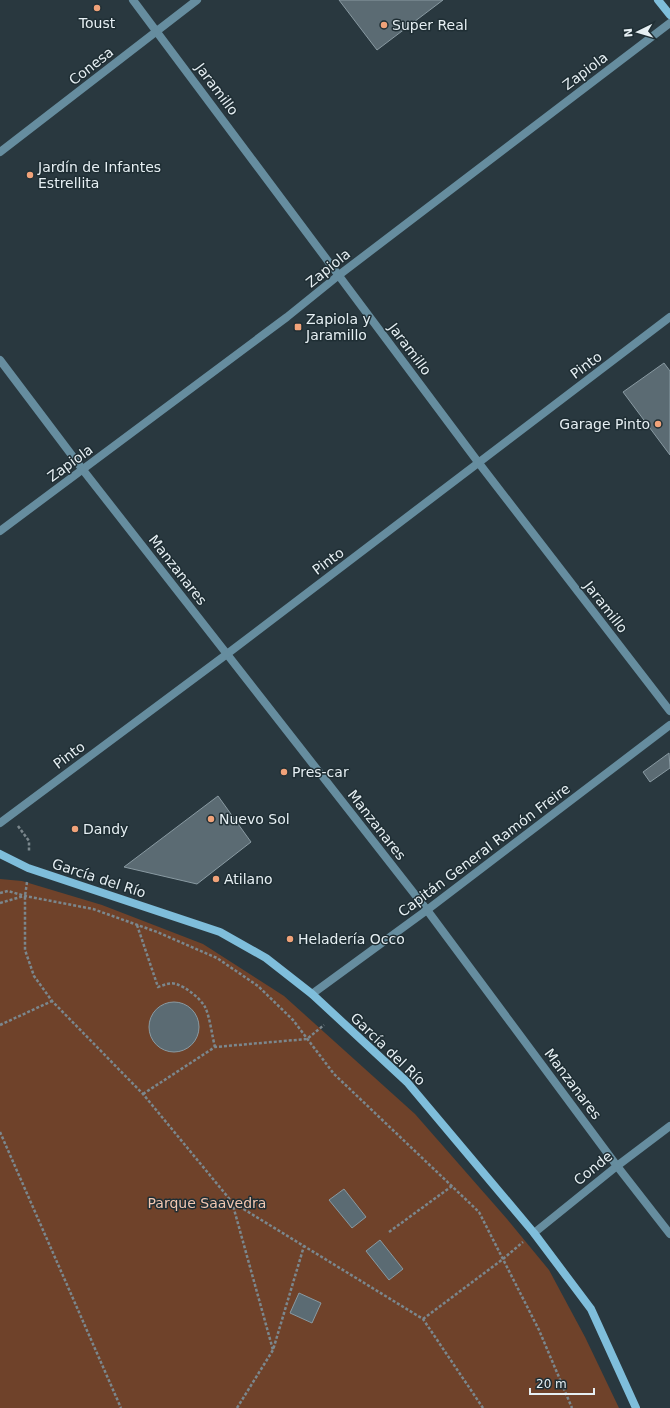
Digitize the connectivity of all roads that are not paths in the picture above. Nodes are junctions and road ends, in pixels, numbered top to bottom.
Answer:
1 (133, 0) edge
2 (197, 0) edge
3 (658, 0) edge
4 (670, 15) edge
5 (670, 23) edge
6 (157, 31) junction
7 (0, 152) edge
8 (339, 275) junction
9 (670, 317) edge
10 (0, 360) edge
11 (478, 462) junction
12 (83, 470) junction
13 (0, 531) edge
14 (227, 654) junction
15 (670, 711) edge
16 (670, 725) edge
17 (0, 823) edge
18 (0, 854) edge
19 (427, 910) junction
20 (312, 994) junction
21 (670, 1126) edge
22 (617, 1166) junction
23 (534, 1233) junction
24 (670, 1234) edge
25 (636, 1408) edge

1 - 6 street, Jaramillo
2 - 6 street, Conesa
3 - 4 street
5 - 8 street, Zapiola
6 - 7 street, Conesa
6 - 8 street, Jaramillo
8 - 11 street, Jaramillo
8 - 12 street, Zapiola
9 - 11 street, Pinto
10 - 12 street, Manzanares
11 - 14 street, Pinto
11 - 15 street, Jaramillo
12 - 13 street, Zapiola
12 - 14 street, Manzanares
14 - 17 street, Pinto
14 - 19 street, Manzanares
16 - 19 street, Capitán General Ramón Freire
18 - 20 street, García del Río
19 - 20 street, Capitán General Ramón Freire
19 - 22 street, Manzanares
20 - 23 street, García del Río
21 - 22 street, Conde
22 - 23 street, Conde
22 - 24 street, Manzanares
23 - 25 street, García del Río

